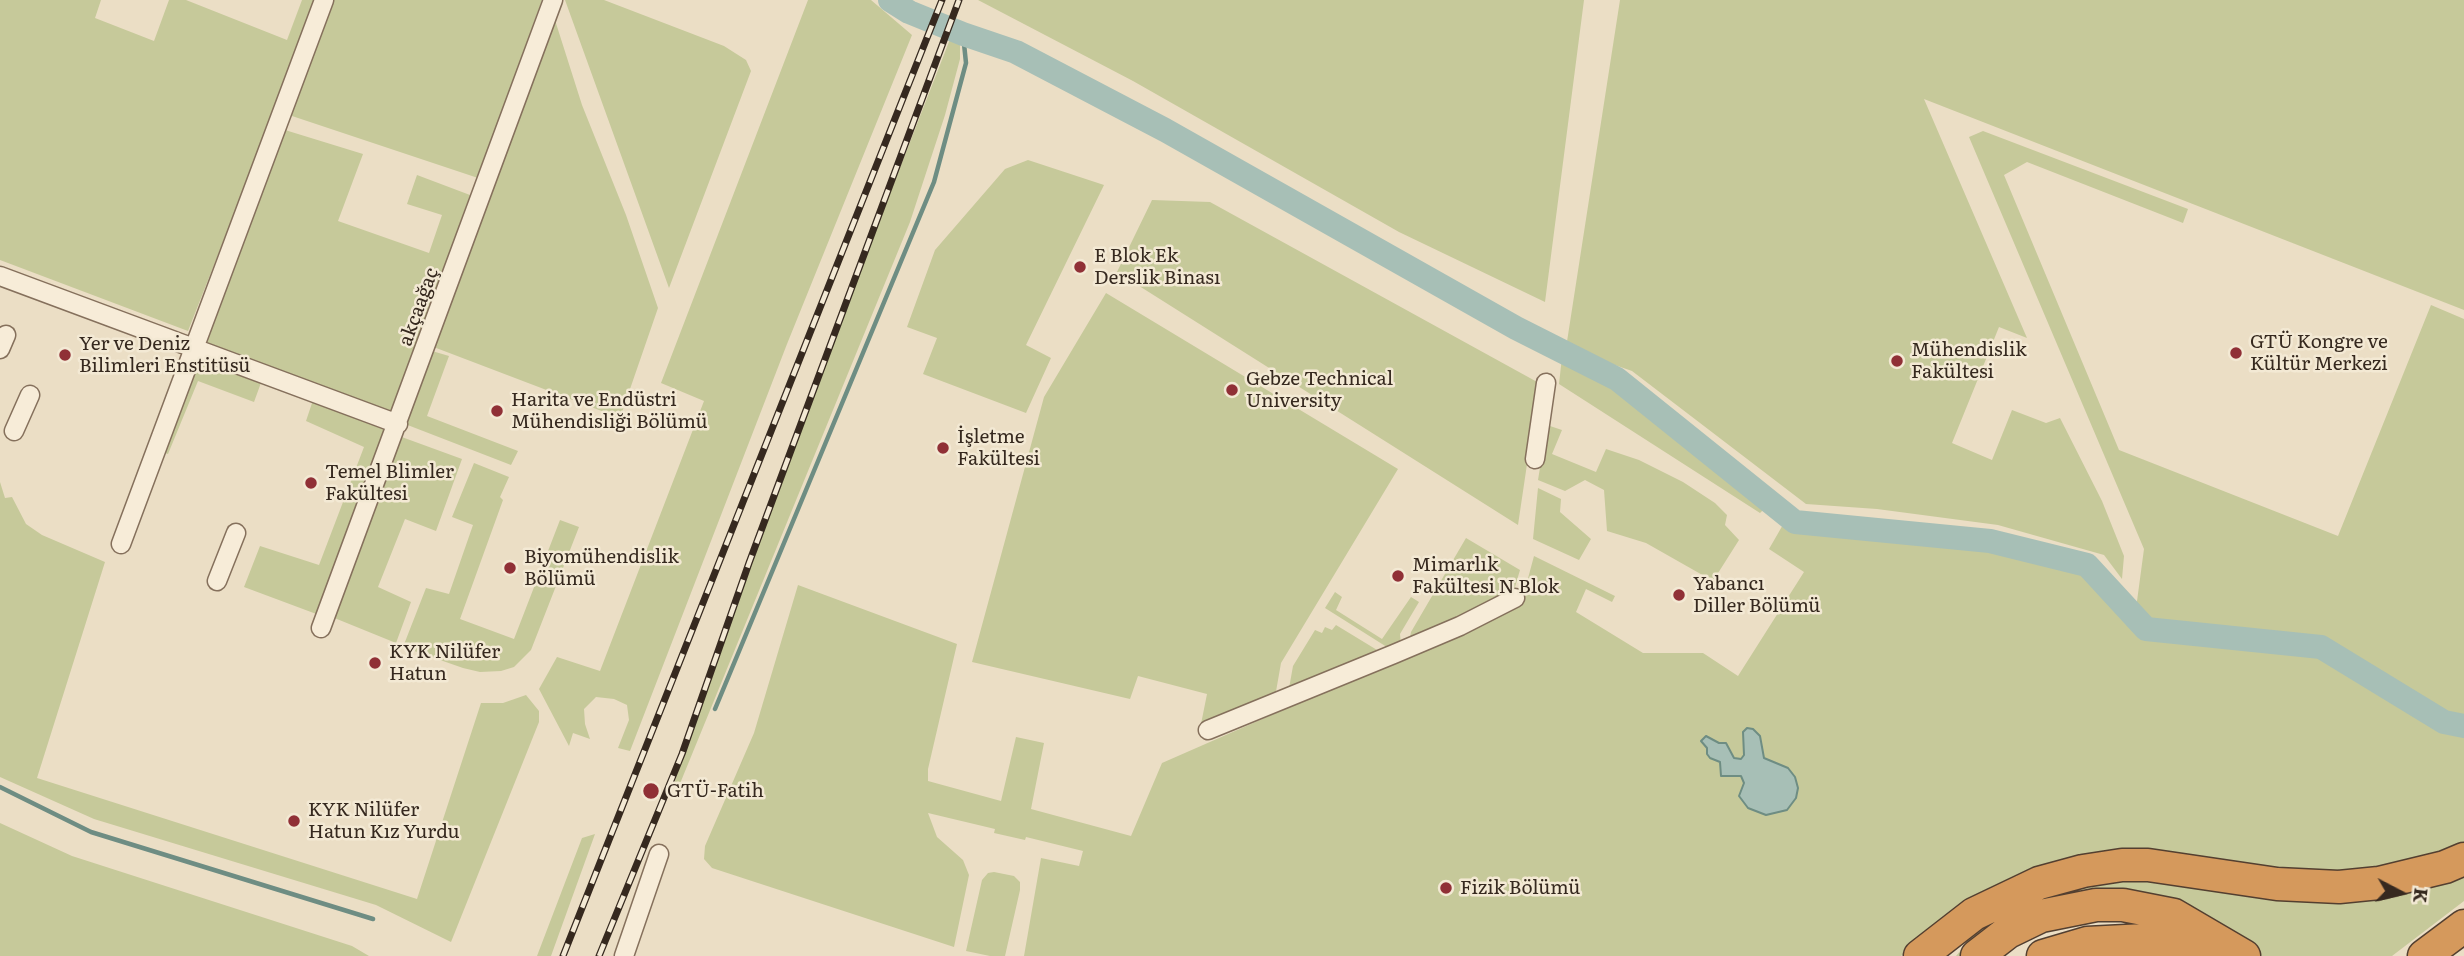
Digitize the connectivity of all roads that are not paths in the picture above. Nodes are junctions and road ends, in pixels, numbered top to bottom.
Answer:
1 (324, 0) edge
2 (553, 0) edge
3 (0, 276) edge
4 (195, 347) junction
5 (1546, 383) dead end
6 (30, 394) dead end
7 (398, 424) junction
8 (14, 431) dead end
9 (1535, 459) dead end
10 (236, 533) dead end
11 (121, 544) dead end
12 (217, 581) dead end
13 (1515, 598) dead end
14 (321, 628) dead end
15 (1208, 730) dead end
16 (659, 854) dead end
17 (2464, 859) edge
18 (1974, 914) junction
19 (2464, 926) edge
20 (624, 956) edge
21 (1920, 956) edge
22 (1941, 956) edge
23 (1977, 956) edge
24 (2043, 956) edge
25 (2203, 956) edge
26 (2244, 956) edge
27 (2424, 956) edge

1 - 4 street
2 - 7 street, akçaağaç
3 - 4 street
4 - 7 street
4 - 11 street
5 - 9 street
6 - 8 street
7 - 14 street, akçaağaç
10 - 12 street
13 - 15 street
16 - 20 street
17 - 18 highway
18 - 21 highway
18 - 22 highway
19 - 27 highway
23 - 26 highway
24 - 25 highway

